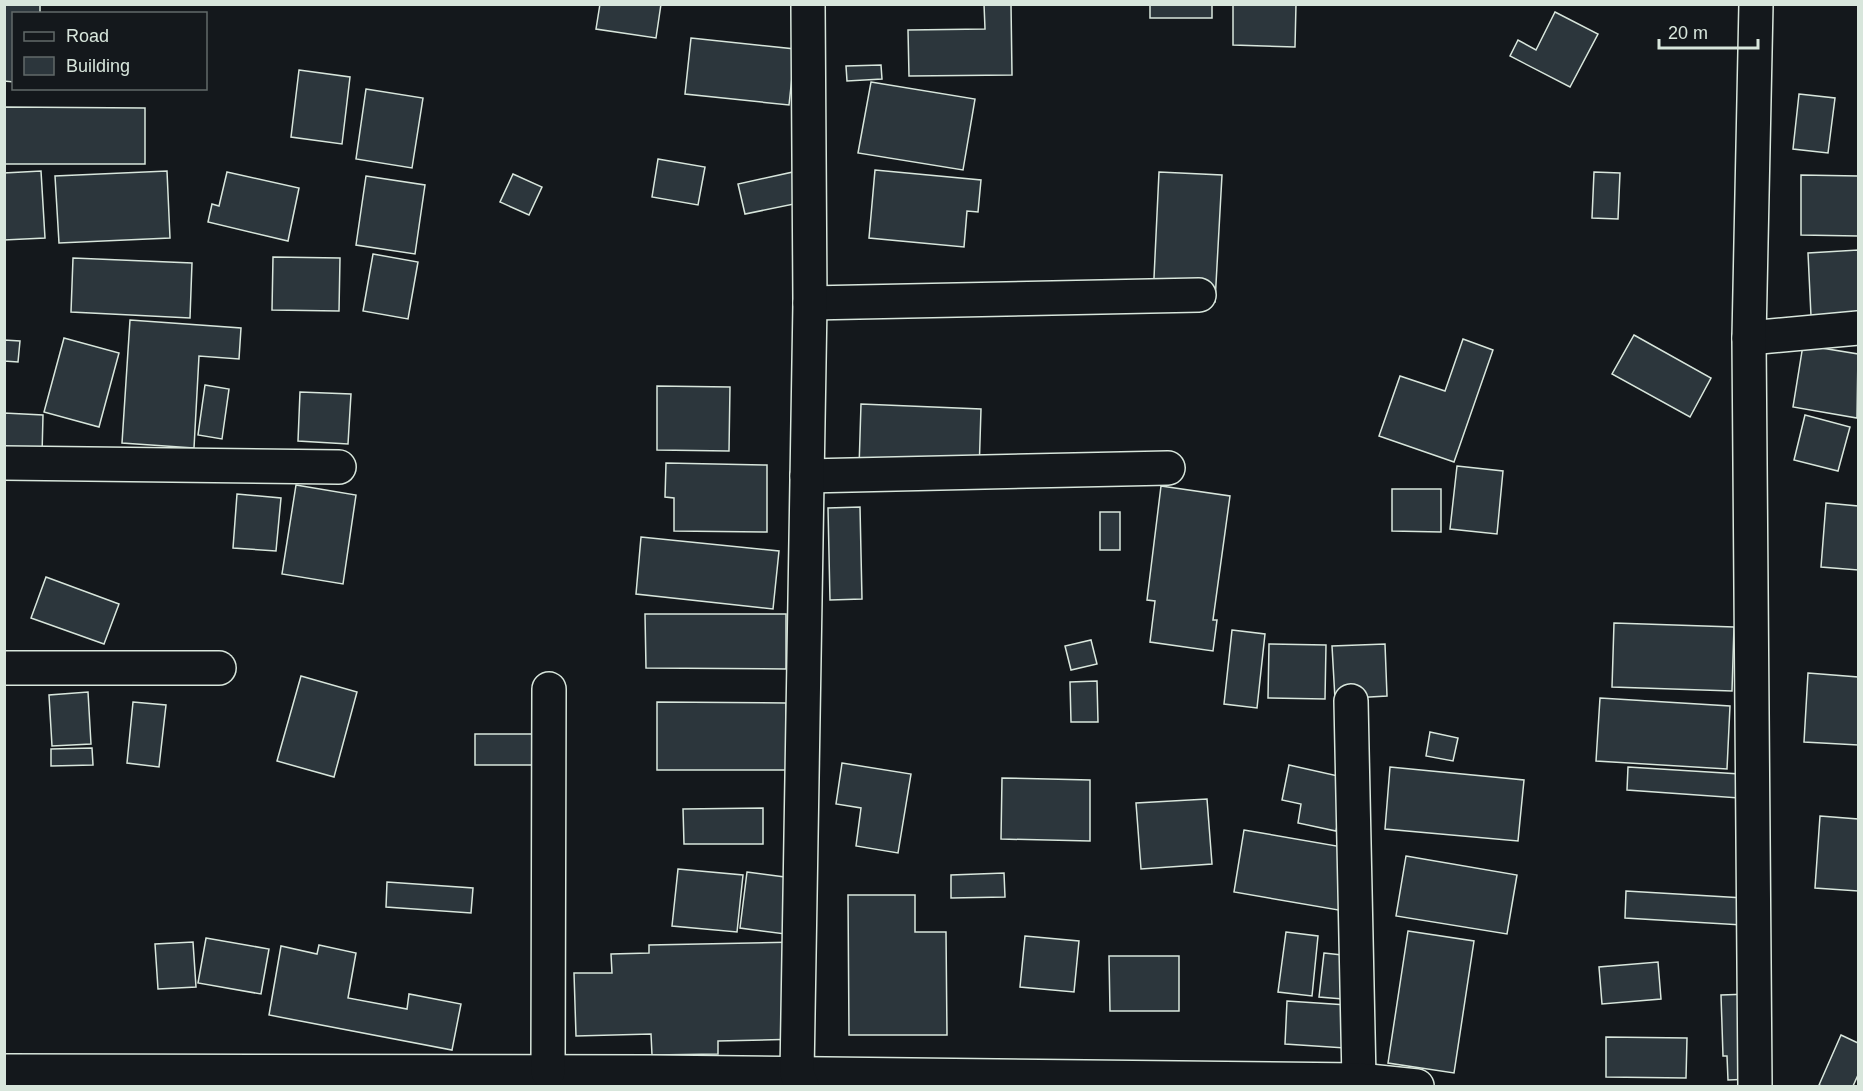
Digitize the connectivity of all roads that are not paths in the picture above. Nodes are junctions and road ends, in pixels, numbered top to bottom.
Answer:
1 (808, 4) edge
2 (1755, 4) edge
3 (1199, 295) dead end
4 (810, 303) junction
5 (1858, 328) edge
6 (1749, 338) junction
7 (4, 463) edge
8 (339, 467) dead end
9 (1168, 468) dead end
10 (807, 476) junction
11 (4, 668) edge
12 (219, 668) dead end
13 (549, 689) dead end
14 (1351, 701) dead end
15 (4, 1071) edge
16 (548, 1072) junction
17 (253, 1079) edge
18 (799, 1080) edge
19 (1359, 1080) junction
20 (1417, 1086) edge
21 (1755, 1086) edge

1 - 4 street
2 - 6 street
3 - 4 street
4 - 10 street
5 - 6 street
6 - 21 street
7 - 8 street
9 - 10 street
10 - 18 street
11 - 12 street
13 - 16 street
14 - 19 street
15 - 17 street
16 - 17 street
16 - 18 street
18 - 19 street
19 - 20 street

